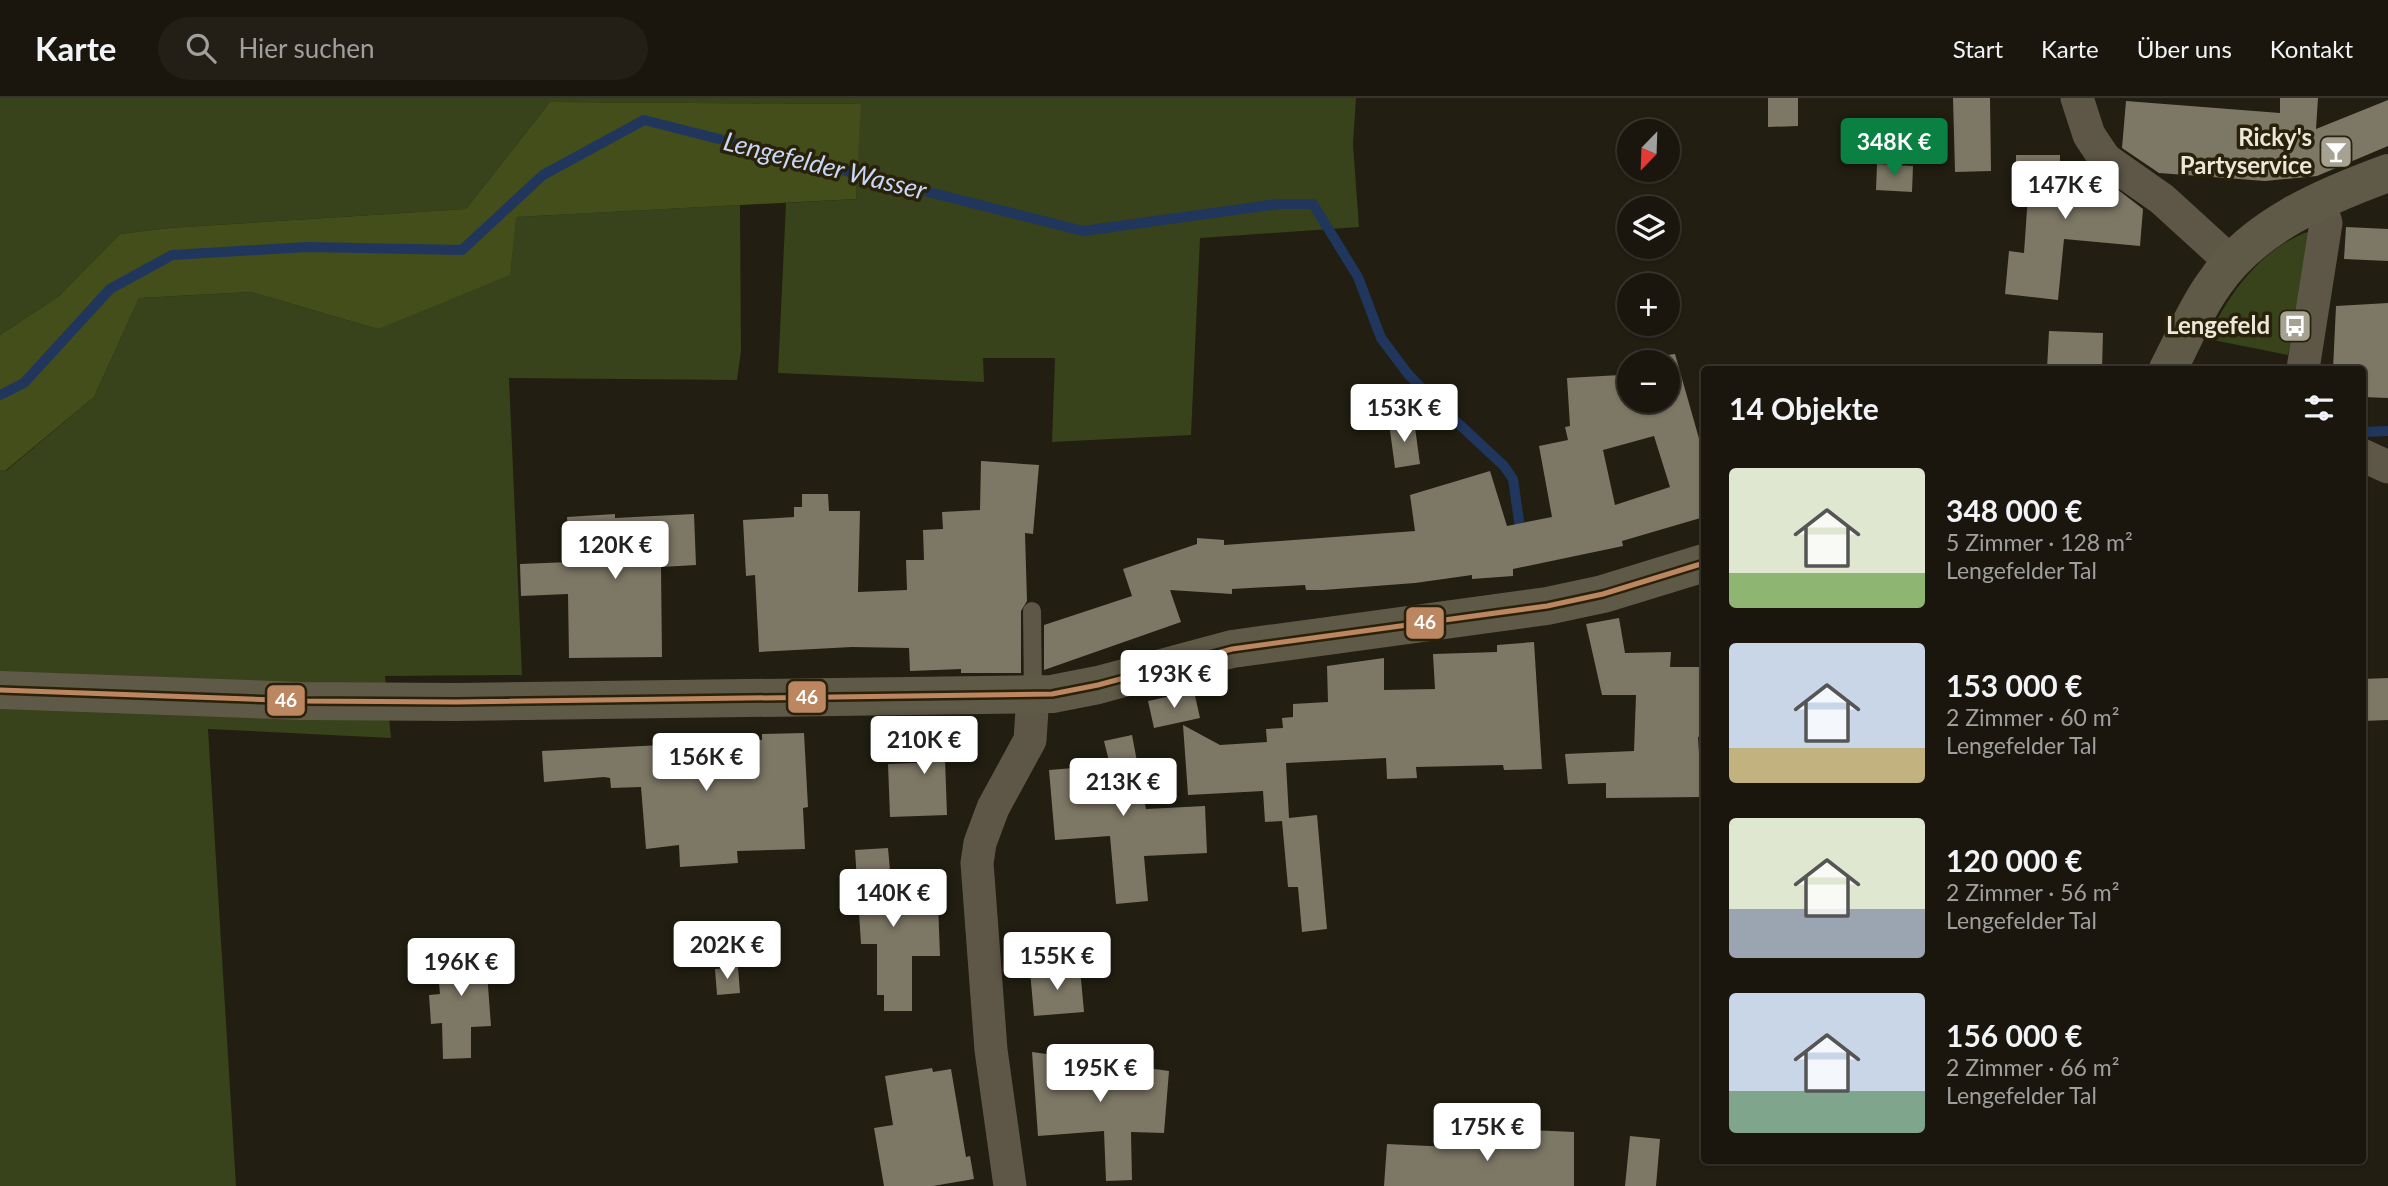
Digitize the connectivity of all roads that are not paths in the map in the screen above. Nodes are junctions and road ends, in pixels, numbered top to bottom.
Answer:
1 (2077, 98) edge
2 (2388, 173) edge
3 (2319, 201) junction
4 (2231, 262) junction
5 (2170, 366) edge
6 (2303, 366) edge
7 (2366, 457) edge
8 (2388, 467) edge
9 (1701, 564) edge
10 (1032, 611) dead end
11 (0, 690) edge
12 (1033, 695) junction
13 (1010, 1186) edge

1 - 4 street
2 - 3 street
3 - 4 street
3 - 6 street
4 - 5 street
7 - 8 street
9 - 12 street
10 - 12 lane
11 - 12 street
12 - 13 street

